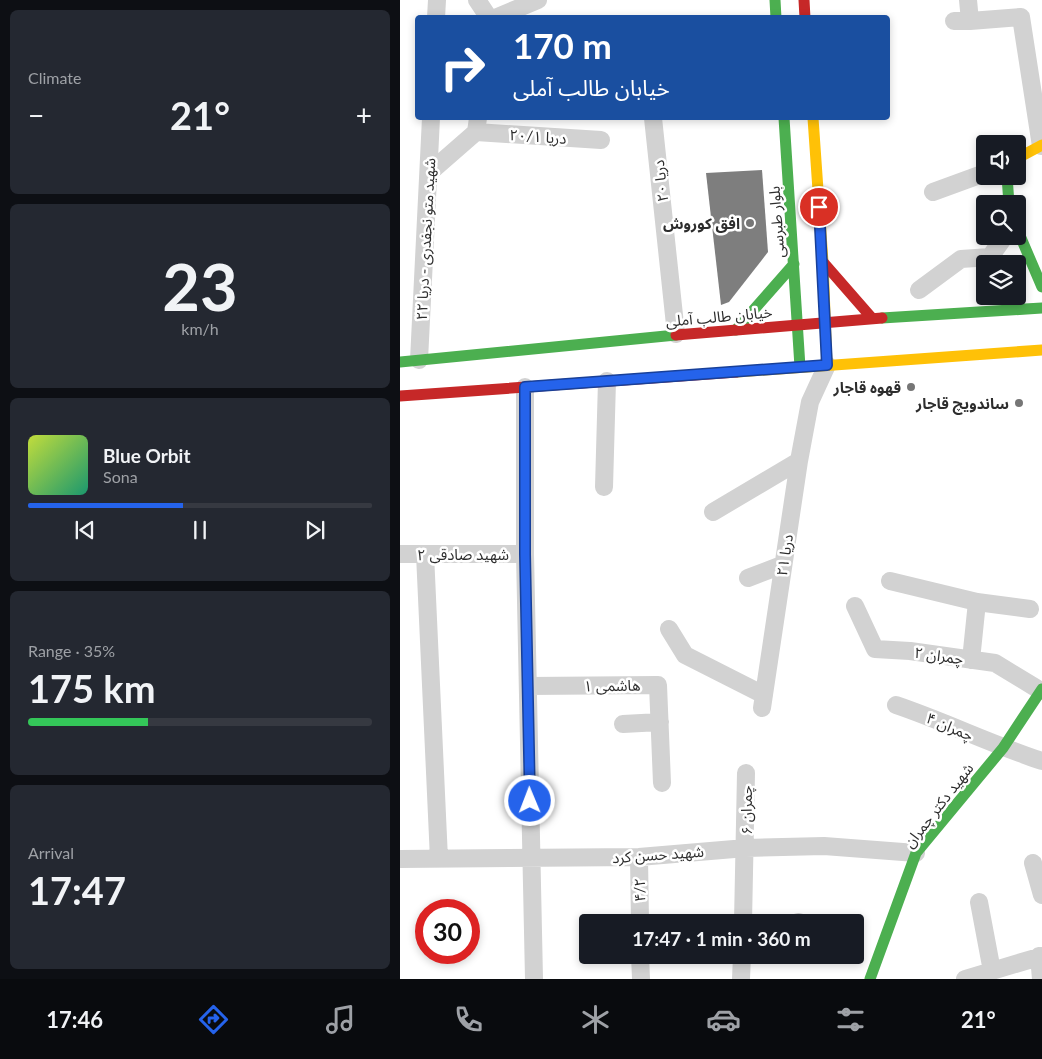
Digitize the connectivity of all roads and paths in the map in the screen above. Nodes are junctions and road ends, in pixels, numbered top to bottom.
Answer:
1 (437, 0) edge
2 (477, 0) edge
3 (538, 0) edge
4 (775, 0) edge
5 (804, 0) edge
6 (968, 0) edge
7 (436, 15) edge
8 (487, 15) edge
9 (502, 15) edge
10 (776, 15) edge
11 (805, 15) edge
12 (431, 120) edge
13 (653, 120) edge
14 (786, 120) edge
15 (811, 120) edge
16 (477, 124) edge
17 (800, 135) junction
18 (601, 140) dead end
19 (1041, 146) edge
20 (1026, 154) edge
21 (429, 173) junction
22 (976, 176) edge
23 (933, 192) dead end
24 (999, 245) edge
25 (1024, 245) edge
26 (823, 262) junction
27 (794, 264) junction
28 (1042, 287) edge
29 (919, 290) dead end
30 (1042, 308) edge
31 (871, 318) junction
32 (824, 321) junction
33 (796, 324) junction
34 (736, 330) junction
35 (676, 334) junction
36 (1042, 350) edge
37 (419, 360) junction
38 (400, 362) edge
39 (827, 365) junction
40 (800, 367) junction
41 (607, 381) junction
42 (525, 387) junction
43 (400, 396) edge
44 (810, 402) junction
45 (799, 461) junction
46 (604, 487) dead end
47 (712, 512) dead end
48 (400, 554) edge
49 (425, 554) junction
50 (525, 554) junction
51 (782, 565) junction
52 (748, 578) dead end
53 (890, 581) dead end
54 (978, 602) junction
55 (855, 606) dead end
56 (1030, 609) dead end
57 (668, 629) dead end
58 (971, 660) junction
59 (528, 686) junction
60 (1041, 690) edge
61 (896, 705) dead end
62 (660, 722) junction
63 (622, 724) dead end
64 (1003, 748) junction
65 (1042, 761) edge
66 (746, 773) dead end
67 (662, 783) dead end
68 (746, 848) junction
69 (916, 853) junction
70 (639, 857) junction
71 (532, 858) junction
72 (400, 859) edge
73 (439, 859) junction
74 (1033, 863) dead end
75 (1042, 895) edge
76 (979, 902) dead end
77 (640, 914) edge
78 (743, 914) edge
79 (1041, 956) edge
80 (640, 964) edge
81 (742, 964) edge
82 (992, 971) junction
83 (534, 979) edge
84 (641, 979) edge
85 (742, 979) edge
86 (870, 979) edge
87 (964, 979) edge
88 (1041, 979) edge

1 - 7 street
2 - 8 street
3 - 9 street
4 - 10 main road
5 - 11 main road
6 - 19 street
12 - 21 street, شهید متو نجفدری - دریا ۲۲
13 - 35 street, دریا ۲۰
14 - 17 main road, بلوار طبرسی
15 - 17 main road, بلوار طبرسی
16 - 18 street, دریا ۲۰/۱
16 - 21 street
17 - 26 main road, بلوار طبرسی
17 - 27 main road, بلوار طبرسی
19 - 20 main road
21 - 37 street, شهید متو نجفدری - دریا ۲۲
22 - 23 street
24 - 29 street
25 - 28 main road
26 - 31 main road
26 - 32 main road, بلوار طبرسی
27 - 33 main road, بلوار طبرسی
27 - 34 main road
30 - 31 main road, خیابان طالب آملی
31 - 32 main road, خیابان طالب آملی
32 - 33 main road, خیابان طالب آملی
32 - 39 main road, بلوار طبرسی
33 - 34 main road, خیابان طالب آملی
33 - 40 main road, بلوار طبرسی
34 - 35 main road, خیابان طالب آملی
35 - 37 main road, خیابان طالب آملی
36 - 39 main road
37 - 38 main road, خیابان طالب آملی
39 - 40 main road
39 - 44 street, دریا ۲۱
40 - 41 main road
40 - 44 street, دریا ۲۱
41 - 42 main road
41 - 46 street
42 - 43 main road
42 - 50 street
44 - 45 street, دریا ۲۱
45 - 47 street
45 - 51 street, دریا ۲۱
48 - 49 street, شهید صادقی ۲
49 - 50 street, شهید صادقی ۲
49 - 73 street
50 - 59 street
51 - 52 street
51 - 57 street, دریا ۲۱
53 - 54 street
54 - 56 street
54 - 58 street
55 - 58 street, چمران ۲
58 - 60 street, چمران ۲
59 - 62 street, هاشمی ۱
59 - 71 street
60 - 64 main road, شهید دکتر چمران
61 - 64 street, چمران ۴
62 - 63 street
62 - 67 street, هاشمی ۱
64 - 65 street, چمران ۴
64 - 69 main road, شهید دکتر چمران
66 - 68 street, چمران ۶
68 - 69 street, شهید حسن کرد
68 - 70 street, شهید حسن کرد
68 - 78 street, چمران ۶
69 - 86 main road, شهید دکتر چمران
70 - 71 street, شهید حسن کرد
70 - 77 street, ۴/۲
71 - 73 street, شهید حسن کرد
71 - 83 street
72 - 73 street, شهید حسن کرد
74 - 75 street
76 - 82 street
79 - 82 street
79 - 88 street
80 - 84 street
81 - 85 street
82 - 87 street

